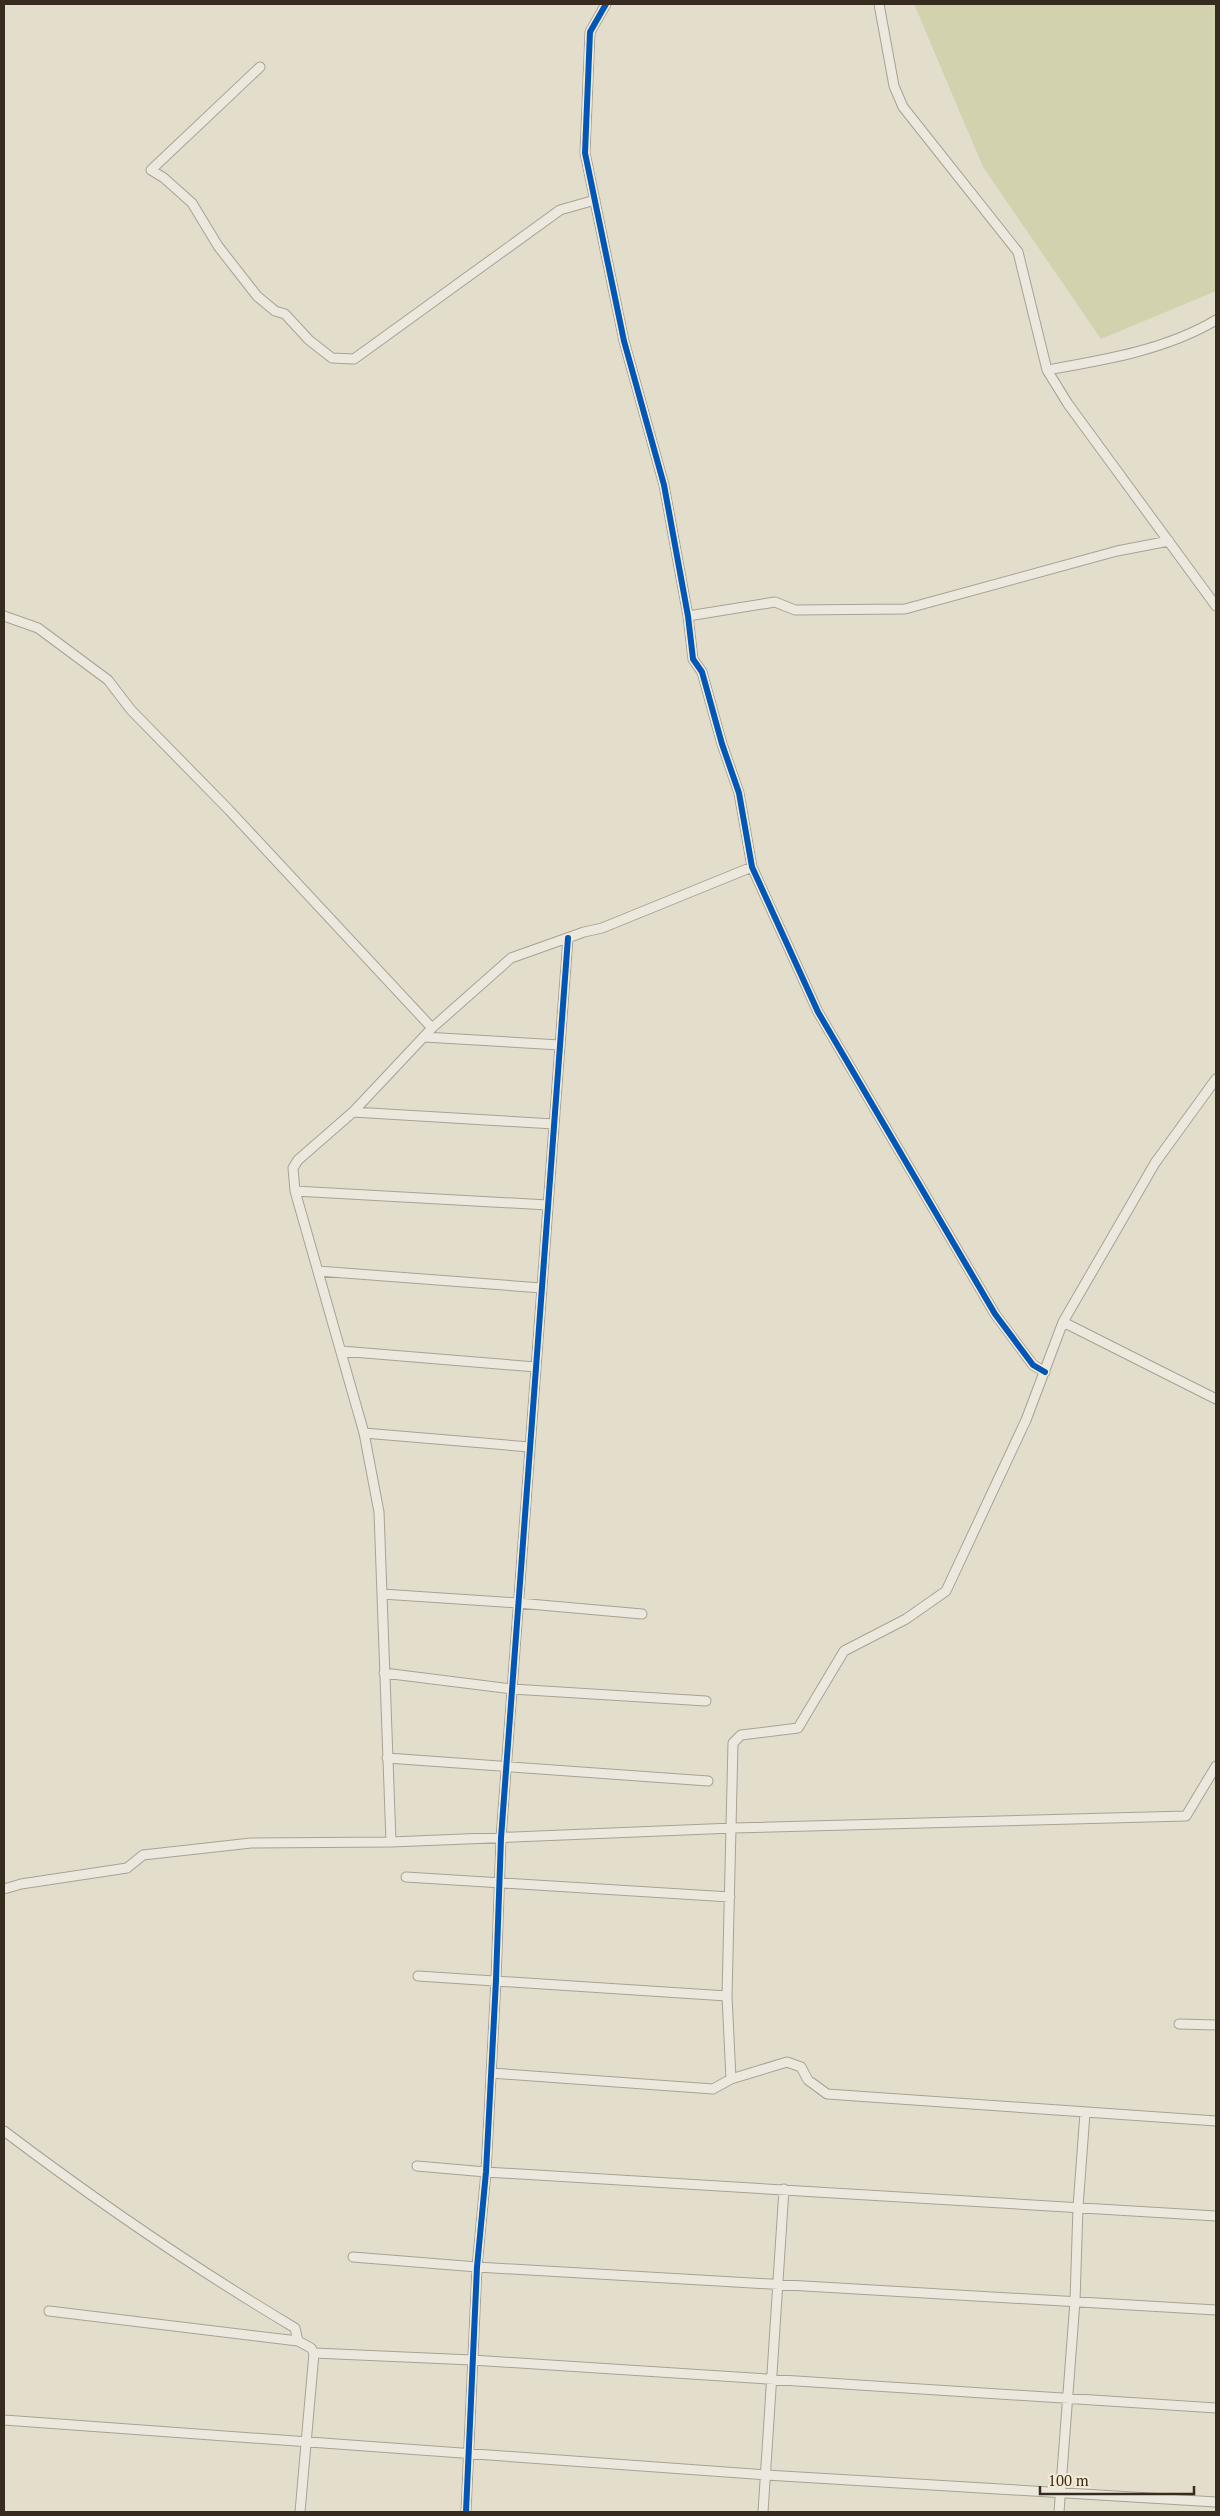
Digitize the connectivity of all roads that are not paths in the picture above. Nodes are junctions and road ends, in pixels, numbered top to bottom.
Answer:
1 (606, 4) edge
2 (880, 4) edge
3 (260, 67) dead end
4 (595, 200) junction
5 (1216, 320) edge
6 (1048, 370) junction
7 (1168, 541) junction
8 (1216, 606) edge
9 (4, 616) edge
10 (688, 616) junction
11 (752, 867) junction
12 (568, 938) junction
13 (432, 1028) junction
14 (424, 1037) junction
15 (560, 1045) junction
16 (1216, 1079) edge
17 (353, 1112) junction
18 (554, 1124) junction
19 (295, 1191) junction
20 (548, 1205) junction
21 (318, 1271) junction
22 (542, 1288) junction
23 (1064, 1322) junction
24 (341, 1351) junction
25 (536, 1367) junction
26 (1044, 1372) junction
27 (1216, 1399) edge
28 (364, 1433) junction
29 (530, 1447) junction
30 (382, 1594) junction
31 (518, 1603) junction
32 (642, 1614) dead end
33 (384, 1673) junction
34 (512, 1690) junction
35 (706, 1701) dead end
36 (387, 1758) junction
37 (506, 1765) junction
38 (1216, 1766) edge
39 (708, 1781) dead end
40 (733, 1828) junction
41 (501, 1838) junction
42 (390, 1842) junction
43 (406, 1877) dead end
44 (499, 1884) junction
45 (4, 1889) edge
46 (730, 1897) junction
47 (418, 1976) dead end
48 (496, 1980) junction
49 (727, 1996) junction
50 (1179, 2024) dead end
51 (1216, 2025) edge
52 (491, 2073) junction
53 (731, 2079) junction
54 (1085, 2113) junction
55 (1216, 2121) edge
56 (4, 2131) edge
57 (417, 2166) dead end
58 (486, 2172) junction
59 (784, 2189) junction
60 (1078, 2207) junction
61 (1216, 2216) edge
62 (353, 2257) dead end
63 (477, 2267) junction
64 (777, 2284) junction
65 (1075, 2301) junction
66 (1216, 2310) edge
67 (49, 2311) dead end
68 (298, 2341) junction
69 (314, 2352) junction
70 (472, 2360) junction
71 (771, 2380) junction
72 (1067, 2400) junction
73 (1216, 2408) edge
74 (4, 2420) edge
75 (306, 2442) junction
76 (469, 2454) junction
77 (766, 2475) junction
78 (1060, 2494) junction
79 (1216, 2502) edge
80 (300, 2512) edge
81 (466, 2512) edge
82 (763, 2512) edge
83 (1059, 2512) edge

1 - 4 street
2 - 6 street
3 - 4 street
4 - 10 street
5 - 6 street
6 - 7 street
7 - 8 street
7 - 10 street
9 - 13 street
10 - 11 street
11 - 12 street
11 - 26 street
12 - 13 street
12 - 15 street
13 - 14 street
14 - 15 street
14 - 17 street
15 - 18 street
16 - 23 street
17 - 18 street
17 - 19 street
18 - 20 street
19 - 20 street
19 - 21 street
20 - 22 street
21 - 22 street
21 - 24 street
22 - 25 street
23 - 26 street
23 - 27 street
24 - 25 street
24 - 28 street
25 - 29 street
26 - 40 street
28 - 29 street
28 - 30 street
29 - 31 street
30 - 31 street
30 - 33 street
31 - 32 street
31 - 34 street
33 - 34 street
33 - 36 street
34 - 35 street
34 - 37 street
36 - 37 street
36 - 42 street
37 - 39 street
37 - 41 street
38 - 40 street
40 - 41 street
40 - 46 street
41 - 42 street
41 - 44 street
42 - 45 street
43 - 44 street
44 - 46 street
44 - 48 street
46 - 49 street
47 - 48 street
48 - 49 street
48 - 52 street
49 - 53 street
50 - 51 street
52 - 53 street
52 - 58 street
53 - 54 street
54 - 55 street
54 - 60 street
56 - 68 street
57 - 58 street
58 - 59 street
58 - 63 street
59 - 60 street
59 - 64 street
60 - 61 street
60 - 65 street
62 - 63 street
63 - 64 street
63 - 70 street
64 - 65 street
64 - 71 street
65 - 66 street
65 - 72 street
67 - 68 street
68 - 69 street
69 - 70 street
69 - 75 street
70 - 71 street
70 - 76 street
71 - 72 street
71 - 77 street
72 - 73 street
72 - 78 street
74 - 75 street
75 - 76 street
75 - 80 street
76 - 77 street
76 - 81 street
77 - 78 street
77 - 82 street
78 - 79 street
78 - 83 street

